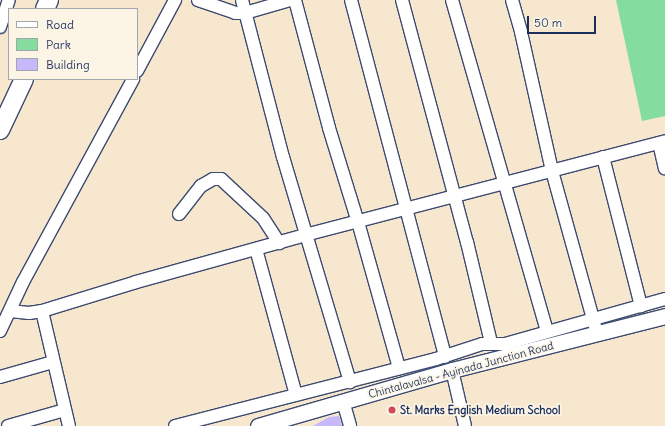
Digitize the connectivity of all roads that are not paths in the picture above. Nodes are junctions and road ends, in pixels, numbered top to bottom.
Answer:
1 (9, 0) edge
2 (175, 0) edge
3 (198, 0) edge
4 (242, 0) edge
5 (290, 0) edge
6 (295, 0) edge
7 (351, 0) edge
8 (402, 0) edge
9 (452, 0) edge
10 (512, 0) edge
11 (246, 13) junction
12 (0, 26) edge
13 (138, 69) edge
14 (11, 80) edge
15 (24, 80) edge
16 (131, 80) edge
17 (0, 102) edge
18 (0, 130) edge
19 (662, 142) edge
20 (603, 157) junction
21 (665, 168) edge
22 (552, 171) junction
23 (504, 184) junction
24 (454, 196) junction
25 (405, 209) junction
26 (179, 214) dead end
27 (358, 222) junction
28 (305, 235) junction
29 (279, 243) junction
30 (256, 249) junction
31 (665, 299) edge
32 (641, 306) junction
33 (10, 311) junction
34 (42, 311) junction
35 (665, 316) edge
36 (592, 318) junction
37 (0, 331) edge
38 (547, 332) junction
39 (597, 334) junction
40 (490, 343) junction
41 (445, 357) junction
42 (53, 362) junction
43 (399, 368) junction
44 (452, 370) junction
45 (0, 376) edge
46 (350, 382) junction
47 (296, 395) junction
48 (343, 402) junction
49 (65, 410) junction
50 (8, 426) edge
51 (69, 426) edge
52 (176, 426) edge
53 (258, 426) edge
54 (350, 426) edge
55 (465, 426) edge

1 - 12 street
2 - 13 street
3 - 11 street
4 - 11 street
5 - 11 street
6 - 27 street
7 - 25 street
8 - 24 street
9 - 23 street
10 - 22 street
11 - 28 street
14 - 17 highway
15 - 18 highway
16 - 33 street
19 - 20 street
19 - 21 street
20 - 22 street
20 - 32 street
22 - 23 street
22 - 36 street
23 - 24 street
23 - 38 street
24 - 25 street
24 - 40 street
25 - 27 street
25 - 41 street
26 - 29 street
27 - 28 street
27 - 43 street
28 - 29 street
28 - 46 street
29 - 30 street
30 - 34 street
30 - 47 street
31 - 32 street
32 - 36 street
33 - 34 street
33 - 37 street
34 - 42 street
35 - 39 main road, Chintalavalsa - Ayinada Junction Road
36 - 38 street
36 - 39 street
38 - 40 street
39 - 44 main road, Chintalavalsa - Ayinada Junction Road
40 - 41 street
41 - 43 street
42 - 45 street
42 - 49 street
43 - 46 street
44 - 48 main road, Chintalavalsa - Ayinada Junction Road
44 - 55 street
46 - 47 street
47 - 52 street
48 - 53 main road, Chintalavalsa - Ayinada Junction Road
48 - 54 street
49 - 50 street
49 - 51 street

